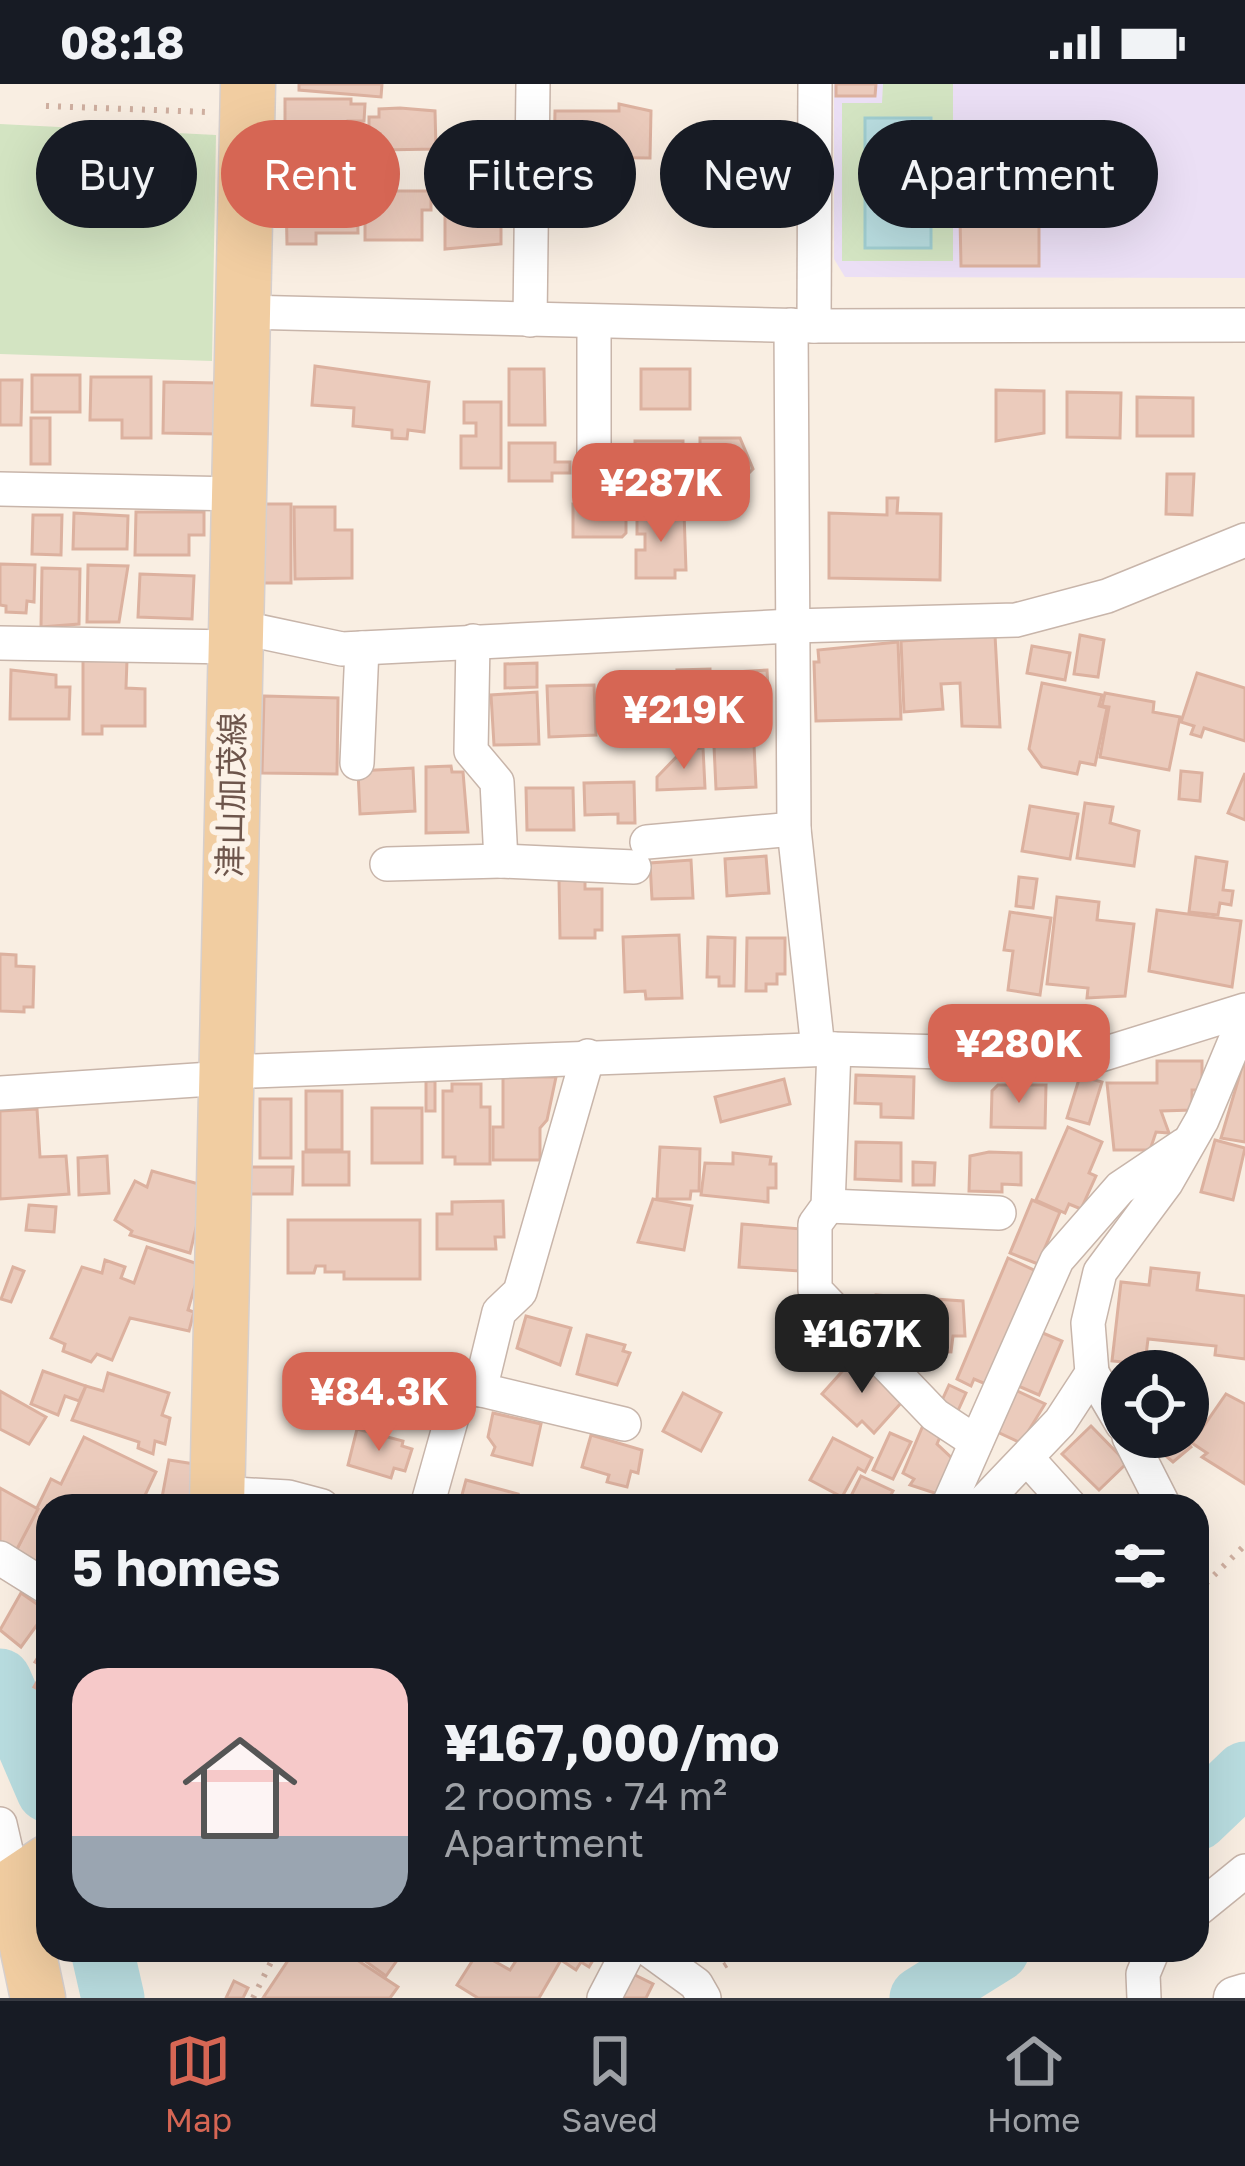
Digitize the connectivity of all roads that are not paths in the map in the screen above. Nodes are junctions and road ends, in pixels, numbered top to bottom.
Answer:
1 (532, 84) edge
2 (815, 84) edge
3 (244, 228) edge
4 (241, 312) junction
5 (530, 320) junction
6 (594, 322) junction
7 (1245, 325) edge
8 (803, 326) junction
9 (0, 489) edge
10 (594, 489) dead end
11 (238, 494) junction
12 (1245, 540) edge
13 (792, 626) junction
14 (234, 636) junction
15 (473, 641) junction
16 (0, 643) edge
17 (362, 648) junction
18 (357, 763) dead end
19 (794, 829) junction
20 (501, 861) junction
21 (387, 864) dead end
22 (1245, 1014) edge
23 (826, 1049) junction
24 (588, 1056) junction
25 (226, 1078) junction
26 (0, 1093) edge
27 (1188, 1143) junction
28 (828, 1206) junction
29 (999, 1213) dead end
30 (1034, 1308) junction
31 (1088, 1329) junction
32 (1092, 1373) junction
33 (1101, 1388) edge
34 (480, 1390) junction
35 (624, 1424) dead end
36 (976, 1442) junction
37 (1027, 1458) junction
38 (1140, 1458) edge
39 (217, 1494) edge
40 (430, 1494) edge
41 (953, 1494) edge
42 (992, 1494) edge
43 (1059, 1494) edge
44 (1159, 1494) edge
45 (0, 1558) edge
46 (36, 1580) edge
47 (0, 1824) edge
48 (1245, 1870) edge
49 (35, 1871) edge
50 (1209, 1900) edge
51 (36, 1913) edge
52 (37, 1962) edge
53 (623, 1962) edge
54 (661, 1962) edge
55 (1148, 1962) edge
56 (692, 1993) edge
57 (1245, 1995) edge
58 (38, 1998) edge
59 (604, 1998) edge
60 (1144, 1998) edge
61 (1235, 1998) edge

1 - 5 street
2 - 8 street
3 - 4 main road, 津山加茂線
4 - 5 street
4 - 11 main road, 津山加茂線
5 - 6 street
6 - 8 street
6 - 10 street
7 - 8 street
8 - 13 street
9 - 11 street
11 - 14 main road, 津山加茂線
12 - 13 street
13 - 15 street
13 - 19 street
14 - 16 street
14 - 17 street
14 - 25 main road, 津山加茂線
15 - 17 street
15 - 20 street
17 - 18 street
19 - 20 street
19 - 23 street
20 - 21 street
22 - 23 street
22 - 27 street
23 - 24 street
23 - 28 street
24 - 25 street
24 - 34 street
25 - 26 street
25 - 39 main road, 津山加茂線
27 - 30 street
27 - 31 street
28 - 29 street
28 - 36 street
30 - 31 street
30 - 36 street
31 - 32 street
32 - 33 street
32 - 37 street
34 - 35 street
34 - 40 street
36 - 41 street
37 - 42 street
37 - 43 street
38 - 44 street
45 - 46 street
47 - 49 street
48 - 50 street
49 - 51 main road
52 - 58 main road
53 - 59 street
54 - 56 street
55 - 60 street
57 - 61 street

